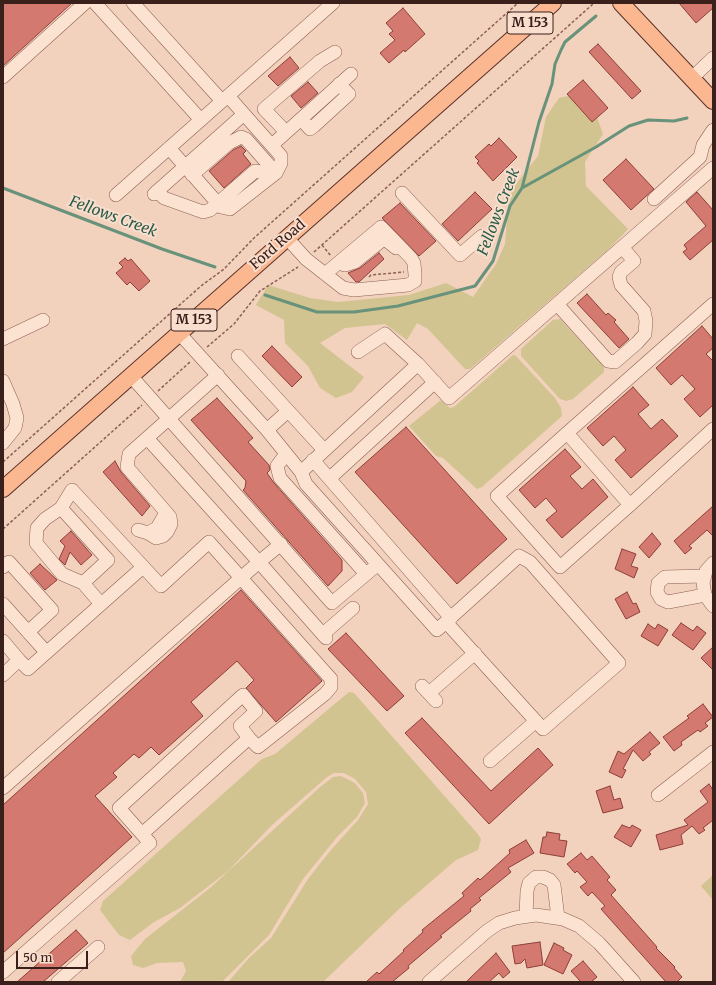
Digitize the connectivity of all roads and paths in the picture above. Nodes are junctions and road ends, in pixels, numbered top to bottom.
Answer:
1 (85, 3) edge
2 (95, 3) edge
3 (133, 3) edge
4 (333, 3) edge
5 (518, 3) edge
6 (553, 3) edge
7 (621, 3) edge
8 (593, 4) dead end
9 (335, 52) dead end
10 (713, 58) edge
11 (351, 74) dead end
12 (3, 77) edge
13 (692, 78) junction
14 (225, 98) junction
15 (713, 101) edge
16 (244, 114) junction
17 (201, 120) junction
18 (713, 130) edge
19 (286, 132) junction
20 (272, 145) junction
21 (169, 148) junction
22 (713, 168) edge
23 (188, 171) junction
24 (274, 173) junction
25 (402, 193) dead end
26 (116, 195) dead end
27 (654, 199) dead end
28 (217, 203) junction
29 (482, 236) dead end
30 (286, 238) junction
31 (322, 245) junction
32 (622, 247) junction
33 (313, 252) dead end
34 (333, 258) junction
35 (300, 264) dead end
36 (325, 274) junction
37 (408, 285) junction
38 (557, 304) junction
39 (713, 304) edge
40 (244, 311) dead end
41 (43, 320) dead end
42 (179, 333) junction
43 (3, 339) edge
44 (358, 352) dead end
45 (238, 356) dead end
46 (418, 364) junction
47 (218, 375) junction
48 (131, 376) junction
49 (3, 381) edge
50 (435, 382) junction
51 (145, 403) dead end
52 (288, 411) junction
53 (169, 418) junction
54 (266, 430) junction
55 (713, 430) edge
56 (567, 433) junction
57 (147, 438) junction
58 (3, 443) edge
59 (324, 450) junction
60 (286, 454) junction
61 (313, 460) junction
62 (3, 462) edge
63 (301, 472) junction
64 (330, 478) junction
65 (3, 489) edge
66 (630, 505) junction
67 (61, 508) junction
68 (3, 529) edge
69 (143, 532) dead end
70 (281, 544) junction
71 (259, 562) junction
72 (713, 563) edge
73 (377, 565) junction
74 (3, 567) edge
75 (143, 567) junction
76 (366, 574) junction
77 (704, 576) junction
78 (241, 578) junction
79 (83, 583) junction
80 (705, 595) junction
81 (348, 602) junction
82 (3, 604) edge
83 (101, 604) junction
84 (713, 606) edge
85 (448, 620) junction
86 (28, 632) junction
87 (3, 641) edge
88 (46, 652) junction
89 (475, 653) junction
90 (19, 660) junction
91 (3, 675) edge
92 (429, 693) dead end
93 (536, 721) junction
94 (249, 738) junction
95 (713, 752) edge
96 (490, 761) dead end
97 (3, 788) edge
98 (658, 795) dead end
99 (142, 834) junction
100 (531, 915) junction
101 (558, 918) junction
102 (98, 947) dead end
103 (3, 972) edge
104 (630, 981) edge
105 (58, 982) edge
106 (429, 982) edge

1 - 12 street
2 - 17 street
3 - 14 street
4 - 14 street
5 - 62 path
6 - 30 main road, Ford Road / M 153
7 - 13 main road
8 - 31 path
9 - 19 street
10 - 13 street
11 - 19 street
13 - 15 main road
14 - 16 street
14 - 17 street
16 - 20 street
16 - 23 street
17 - 21 street
18 - 27 street
19 - 20 street
20 - 24 street
21 - 23 street
21 - 26 street
22 - 32 street
23 - 24 street
23 - 28 street
23 - 28 street
24 - 28 street
25 - 29 street
30 - 36 street
30 - 42 main road, Ford Road / M 153
31 - 33 path
31 - 34 path
32 - 38 street
32 - 38 street
34 - 36 street
34 - 37 street
34 - 37 street
35 - 40 path
36 - 37 street
38 - 50 street
39 - 56 street
41 - 43 street
42 - 47 street
42 - 48 main road, Ford Road / M 153
44 - 46 street
45 - 52 street
46 - 50 street
46 - 59 street
47 - 53 street
47 - 54 street
48 - 53 street
48 - 65 main road, Ford Road / M 153
49 - 58 street
50 - 64 street
51 - 68 path
52 - 54 street
52 - 59 street
53 - 57 street
53 - 70 street
54 - 60 street
55 - 66 street
56 - 66 street
56 - 66 street
57 - 69 street
57 - 71 street
59 - 61 street
60 - 63 street
60 - 76 street
61 - 63 street
61 - 64 street
63 - 73 street
64 - 85 street
67 - 75 street
67 - 79 street
67 - 79 street
70 - 71 street
70 - 81 street
71 - 78 street
71 - 81 street
72 - 77 street
73 - 76 street
73 - 85 street
74 - 86 street
75 - 78 street
75 - 83 street
76 - 81 street
77 - 80 street
77 - 80 street
78 - 94 street
78 - 97 street
79 - 83 street
80 - 84 street
82 - 86 street
83 - 88 street
85 - 89 street
85 - 93 street
86 - 88 street
87 - 90 street
88 - 90 street
89 - 92 street
89 - 93 street
90 - 91 street
93 - 96 street
94 - 99 street
94 - 99 street
95 - 98 street
99 - 103 street
100 - 101 street
100 - 101 street
100 - 106 street
101 - 104 street
102 - 105 street

